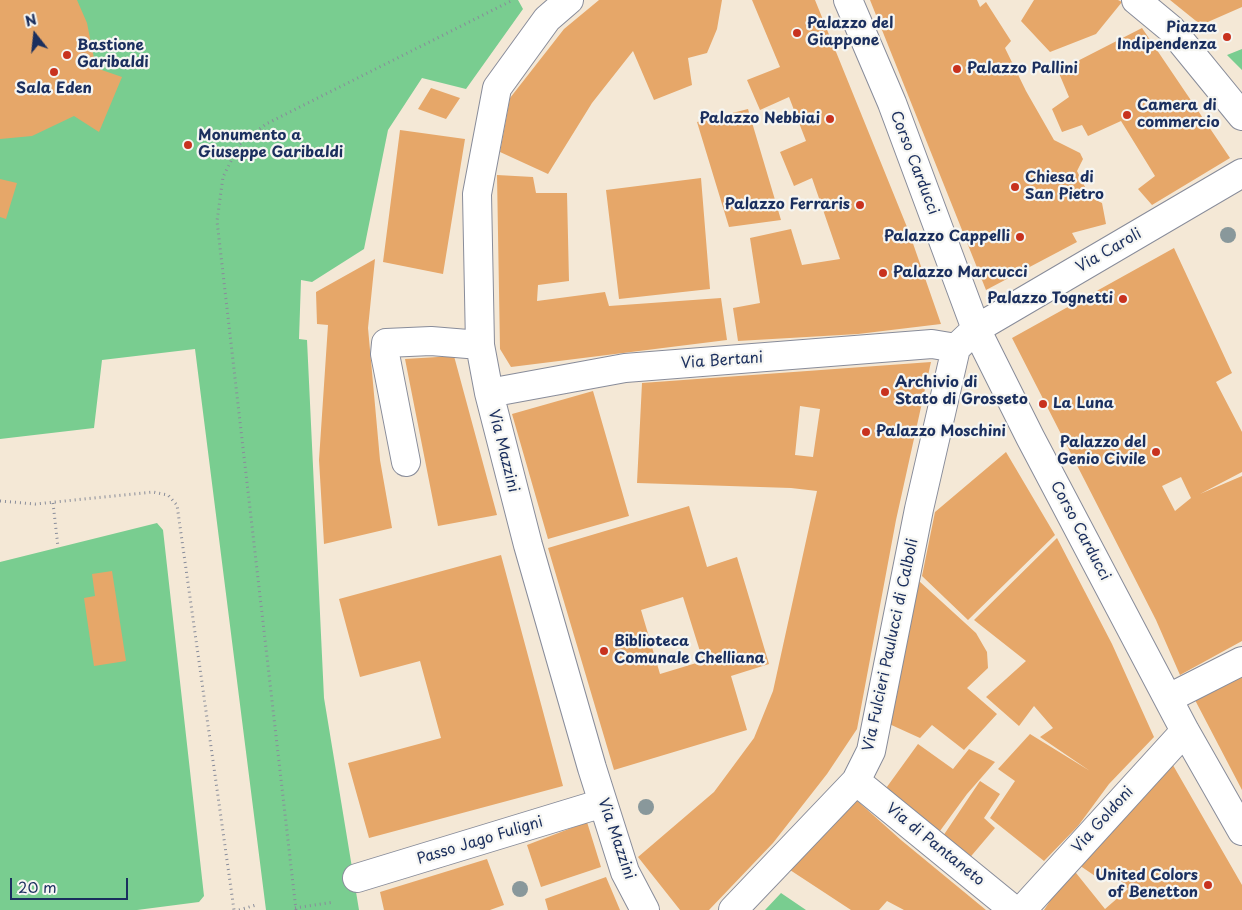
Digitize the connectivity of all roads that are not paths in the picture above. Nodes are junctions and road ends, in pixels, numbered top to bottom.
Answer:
1 (569, 0) edge
2 (848, 0) edge
3 (1136, 0) edge
4 (1242, 116) edge
5 (1242, 173) edge
6 (976, 329) junction
7 (480, 345) junction
8 (956, 348) junction
9 (489, 393) junction
10 (406, 462) dead end
11 (1242, 661) edge
12 (1169, 698) junction
13 (1185, 730) junction
14 (856, 781) junction
15 (603, 804) junction
16 (1242, 831) edge
17 (351, 889) road end
18 (645, 910) edge
19 (733, 910) edge
20 (1014, 910) edge
21 (1022, 910) edge

1 - 7 street, Via Mazzini
2 - 6 street, Corso Carducci
3 - 4 street
5 - 6 street, Via Caroli
6 - 8 street, Via Caroli
6 - 12 street, Corso Carducci
7 - 9 street, Via Mazzini
7 - 10 street
8 - 9 street, Via Bertani
8 - 14 street, Via Fulcieri Paulucci di Calboli
9 - 15 street, Via Mazzini
11 - 12 street
12 - 13 street, Corso Carducci
13 - 16 street, Corso Carducci
13 - 21 street, Via Goldoni
14 - 19 street, Via Fulcieri Paulucci di Calboli
14 - 20 street, Via di Pantaneto
15 - 17 street, Passo Jago Fuligni
15 - 18 street, Via Mazzini

